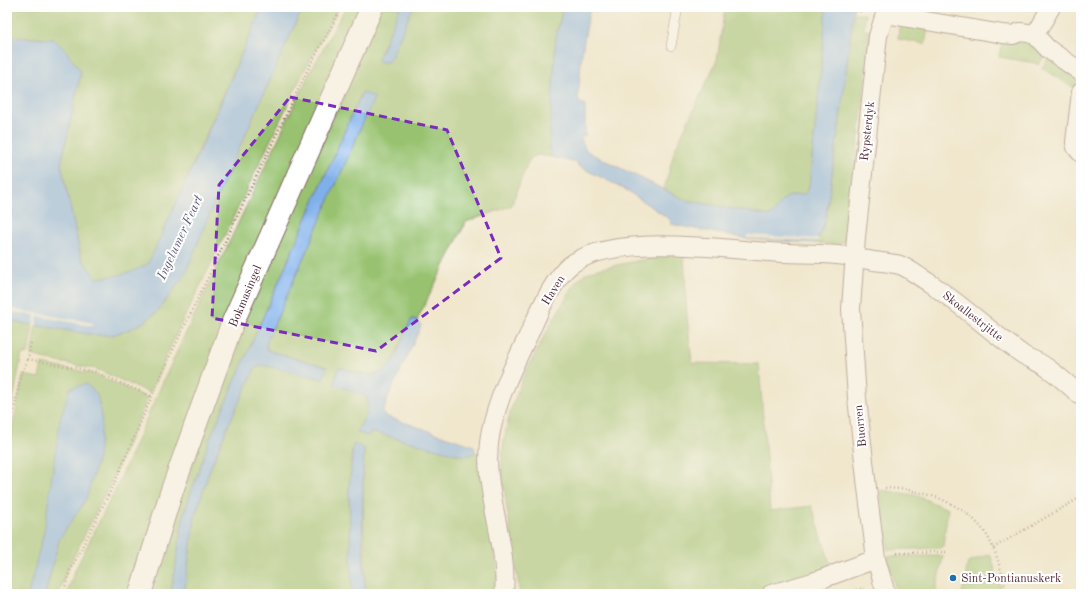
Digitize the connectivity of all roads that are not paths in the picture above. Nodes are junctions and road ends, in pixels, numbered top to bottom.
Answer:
1 (372, 7) edge
2 (678, 7) edge
3 (1051, 7) edge
4 (885, 11) edge
5 (1035, 35) junction
6 (671, 46) dead end
7 (1081, 72) edge
8 (1081, 92) edge
9 (1081, 153) edge
10 (854, 257) junction
11 (1081, 396) edge
12 (876, 559) junction
13 (140, 594) edge
14 (504, 594) edge
15 (770, 594) edge
16 (886, 594) edge

1 - 13 street, Bokmasingel
2 - 6 lane
3 - 5 street
4 - 5 street
4 - 10 street, Rypsterdyk
5 - 7 street
8 - 9 street
10 - 11 street, Skoallestrjitte
10 - 12 street, Buorren
10 - 14 street, Haven
12 - 15 street
12 - 16 street, Buorren

